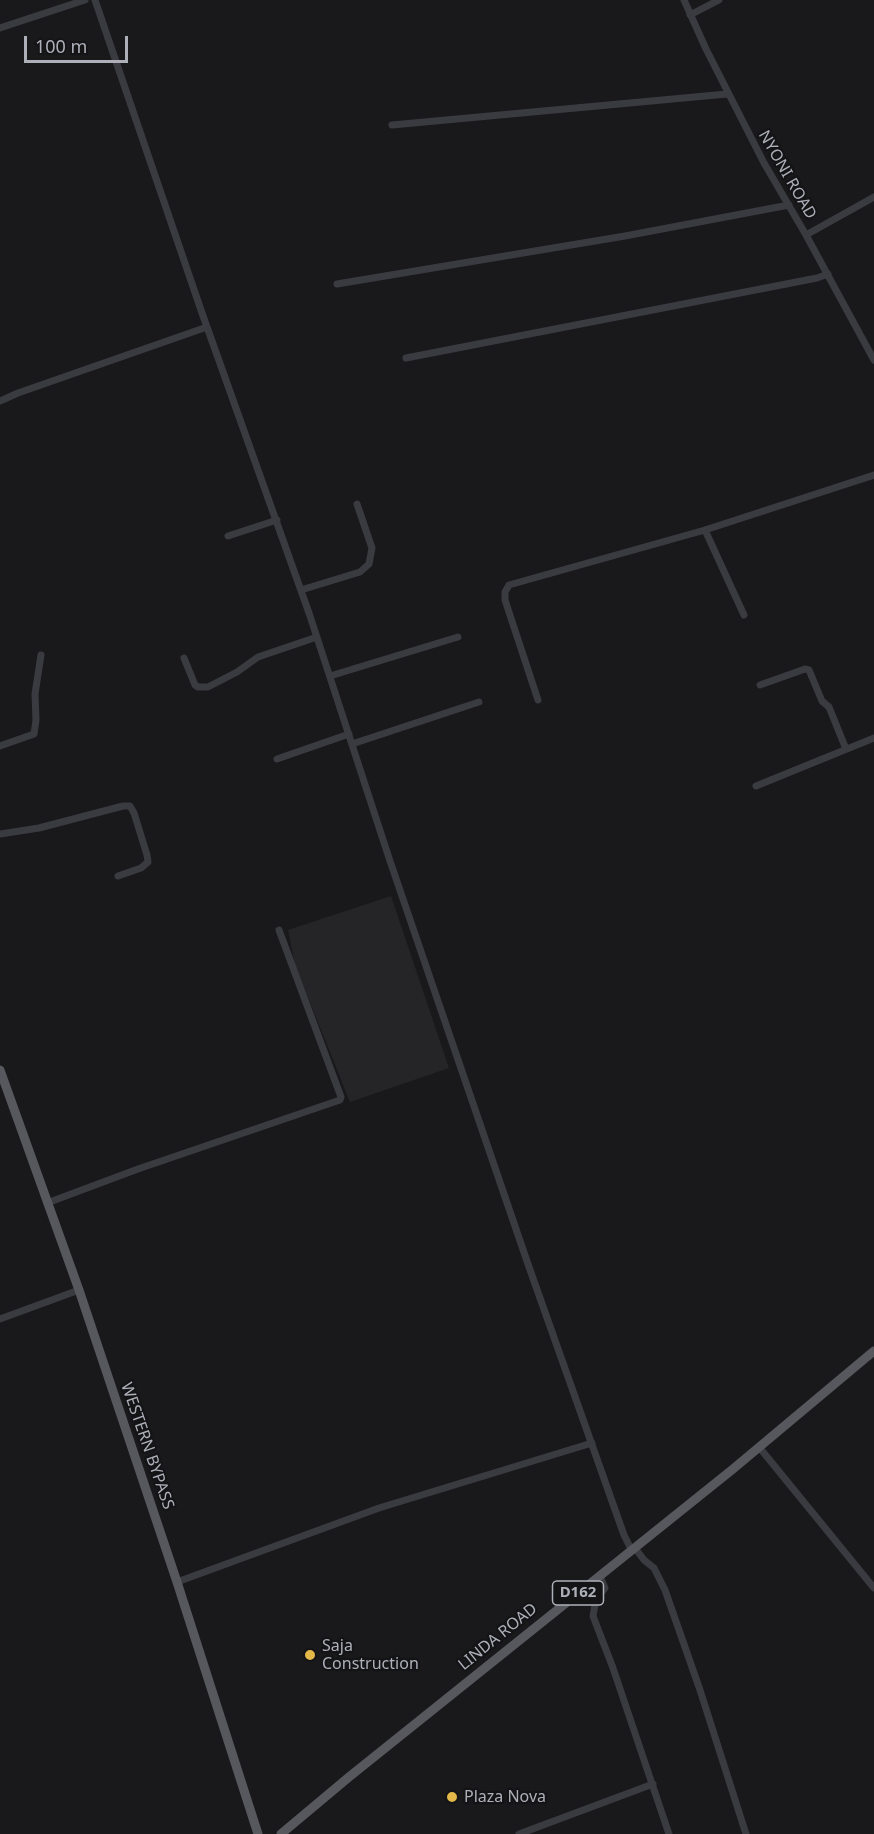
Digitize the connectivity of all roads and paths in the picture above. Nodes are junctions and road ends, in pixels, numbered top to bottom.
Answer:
1 (85, 0) edge
2 (95, 0) edge
3 (684, 0) edge
4 (718, 0) edge
5 (690, 15) junction
6 (0, 28) edge
7 (728, 94) junction
8 (392, 125) dead end
9 (874, 196) edge
10 (789, 205) junction
11 (806, 235) junction
12 (828, 274) junction
13 (337, 284) dead end
14 (207, 327) junction
15 (873, 354) edge
16 (406, 358) dead end
17 (0, 401) edge
18 (874, 475) edge
19 (357, 504) dead end
20 (277, 520) junction
21 (705, 530) junction
22 (228, 536) dead end
23 (301, 590) junction
24 (744, 615) dead end
25 (317, 636) junction
26 (458, 637) dead end
27 (41, 655) dead end
28 (184, 658) dead end
29 (330, 676) junction
30 (760, 685) dead end
31 (538, 700) dead end
32 (479, 702) dead end
33 (349, 734) junction
34 (874, 738) edge
35 (352, 744) junction
36 (0, 746) edge
37 (846, 749) junction
38 (277, 759) dead end
39 (756, 786) dead end
40 (0, 834) edge
41 (118, 876) dead end
42 (279, 930) dead end
43 (0, 1070) edge
44 (47, 1203) junction
45 (79, 1290) junction
46 (0, 1319) edge
47 (874, 1351) edge
48 (592, 1443) junction
49 (759, 1447) junction
50 (633, 1550) junction
51 (600, 1576) junction
52 (177, 1582) junction
53 (874, 1588) edge
54 (653, 1785) junction
55 (258, 1834) edge
56 (281, 1834) edge
57 (519, 1834) edge
58 (669, 1834) edge
59 (746, 1834) edge

1 - 6 street
2 - 14 street
3 - 5 street, NYONI ROAD
4 - 5 street
5 - 7 street, NYONI ROAD
7 - 8 street
7 - 10 street, NYONI ROAD
9 - 11 street
10 - 11 street, NYONI ROAD
10 - 13 street
11 - 12 street, NYONI ROAD
12 - 15 street, NYONI ROAD
12 - 16 street
14 - 17 street
14 - 20 street
18 - 21 street
19 - 23 street
20 - 22 street
20 - 23 street
21 - 24 street
21 - 31 street
23 - 25 street
25 - 28 street
25 - 29 street
26 - 29 street
27 - 36 street
29 - 33 street
30 - 37 street
32 - 35 street
33 - 35 street
33 - 38 street
34 - 37 street
35 - 48 street
37 - 39 street
40 - 41 street
42 - 44 street
43 - 44 main road, WESTERN BYPASS
44 - 45 main road, WESTERN BYPASS
45 - 46 street
45 - 52 main road, WESTERN BYPASS
47 - 49 main road, LINDA ROAD / D162
48 - 50 street
48 - 52 street
49 - 50 main road, LINDA ROAD / D162
49 - 53 street
50 - 51 main road, LINDA ROAD / D162
50 - 59 street
51 - 54 street
51 - 56 main road, LINDA ROAD / D162
52 - 55 main road, WESTERN BYPASS
54 - 57 street
54 - 58 street

